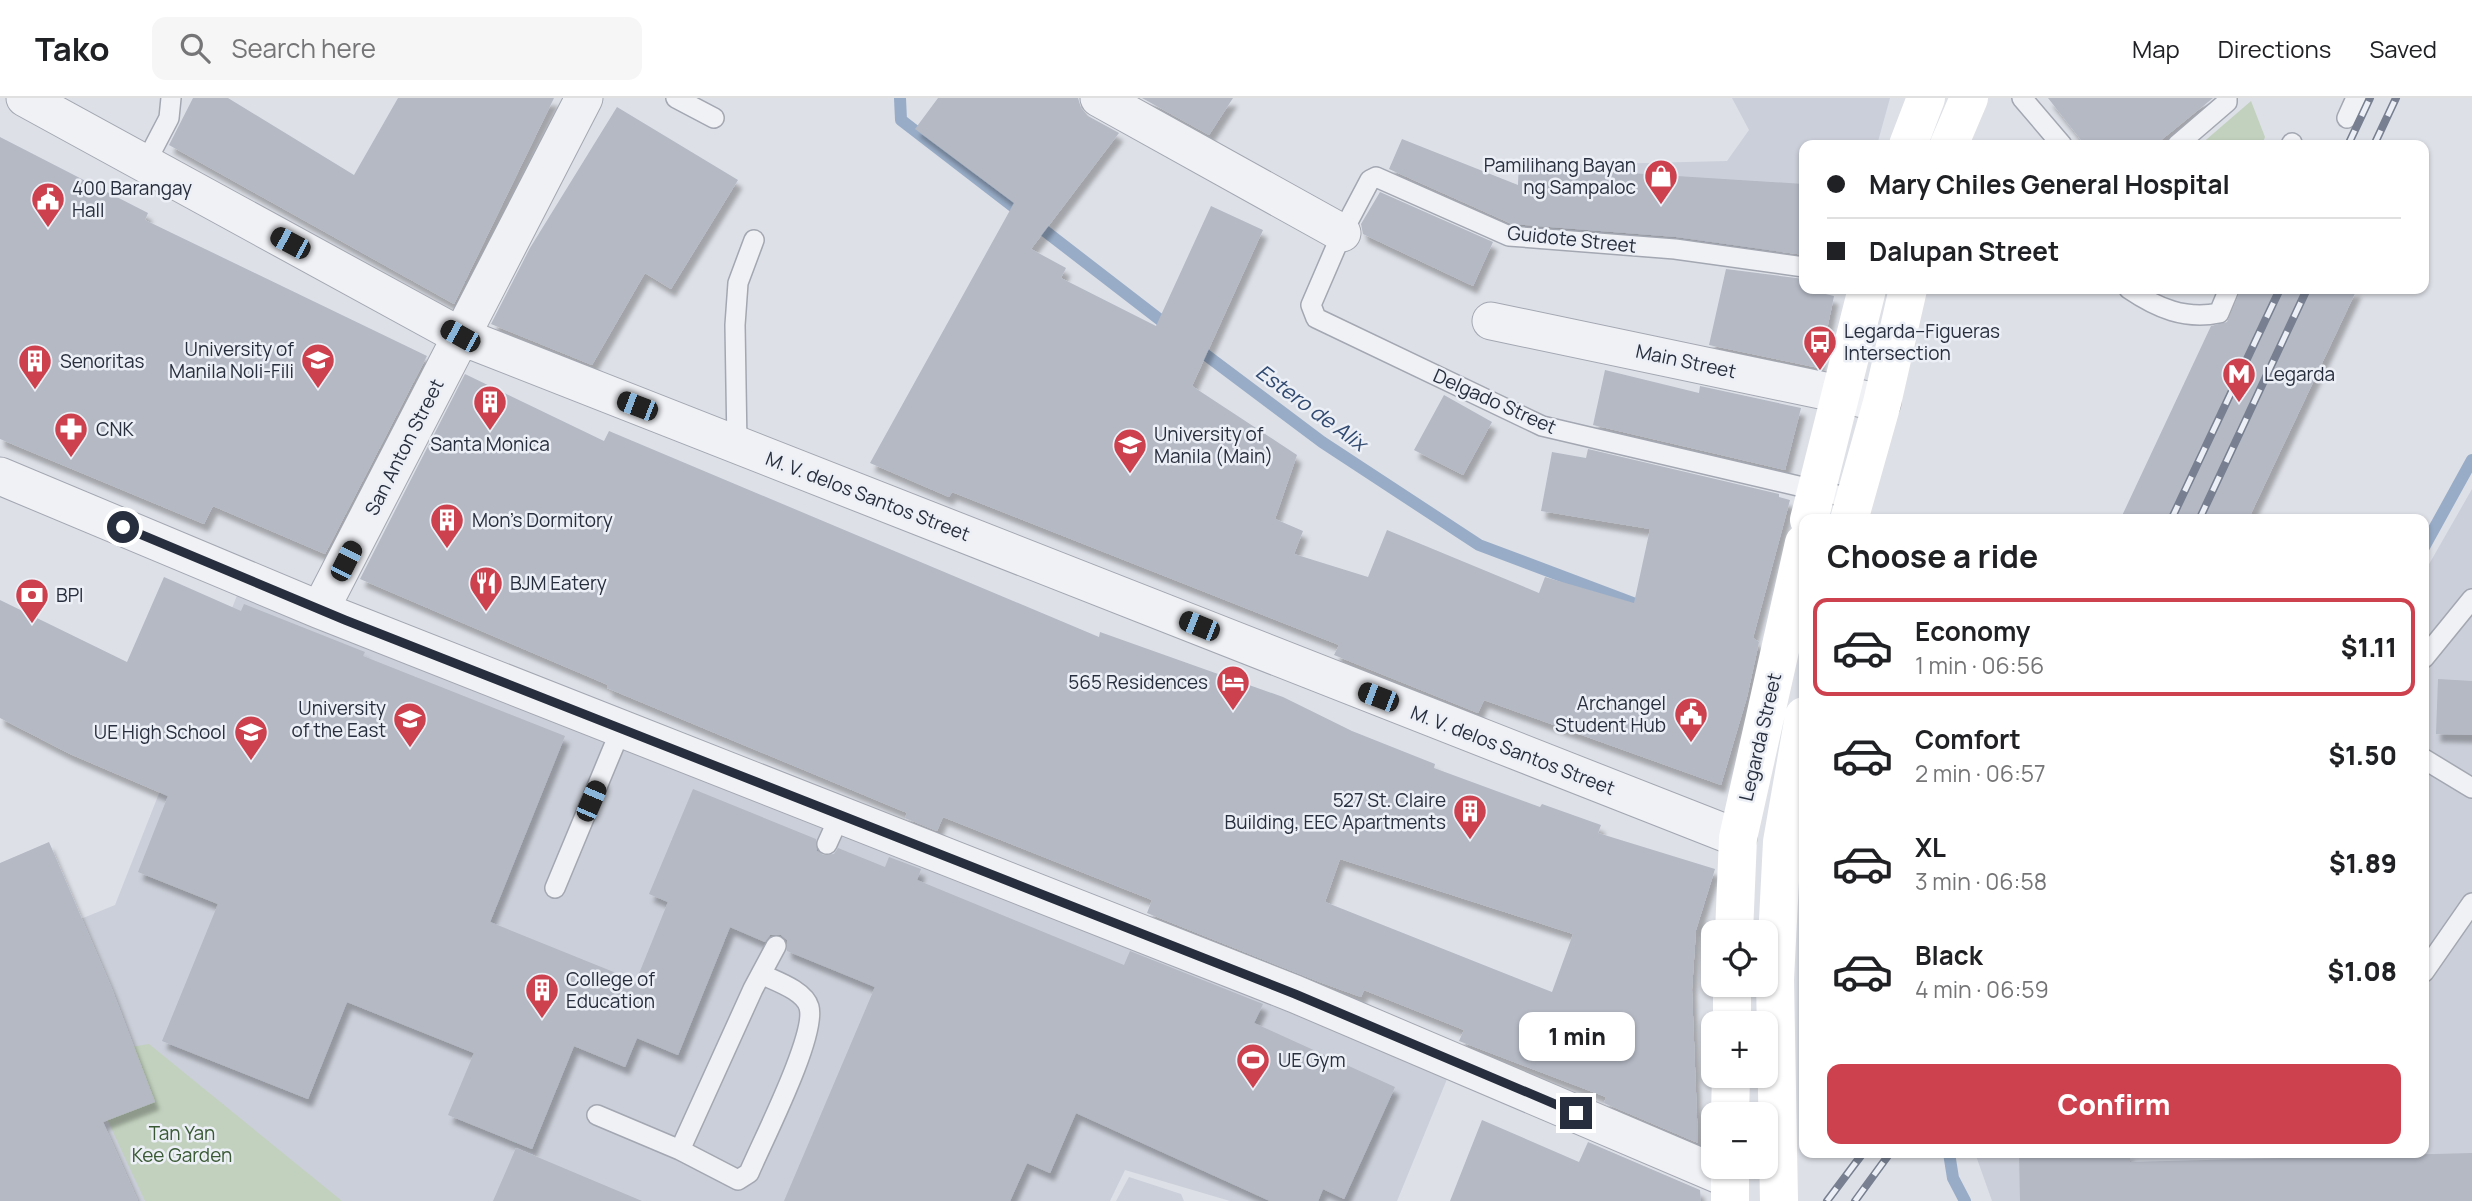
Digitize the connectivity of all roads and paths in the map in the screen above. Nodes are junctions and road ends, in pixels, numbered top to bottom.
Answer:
1 (25, 98) edge
2 (171, 98) edge
3 (584, 98) edge
4 (676, 98) edge
5 (1099, 98) edge
6 (1926, 98) edge
7 (2022, 98) edge
8 (2227, 98) edge
9 (2356, 98) edge
10 (714, 118) dead end
11 (2347, 118) dead end
12 (1910, 140) edge
13 (2059, 140) edge
14 (2183, 140) edge
15 (145, 164) junction
16 (1342, 233) junction
17 (754, 240) dead end
18 (1799, 266) edge
19 (1866, 294) edge
20 (1907, 294) edge
21 (2138, 294) edge
22 (2227, 294) edge
23 (1490, 321) dead end
24 (460, 336) junction
25 (1840, 394) junction
26 (1882, 403) junction
27 (737, 445) junction
28 (0, 476) edge
29 (1813, 505) edge
30 (1851, 509) edge
31 (1799, 565) edge
32 (2472, 599) edge
33 (320, 610) junction
34 (2429, 652) edge
35 (621, 729) junction
36 (1799, 745) edge
37 (2429, 762) edge
38 (2472, 788) edge
39 (1738, 838) junction
40 (555, 888) dead end
41 (2472, 903) edge
42 (1735, 920) edge
43 (776, 946) dead end
44 (2429, 965) edge
45 (761, 974) junction
46 (597, 1115) dead end
47 (680, 1150) junction
48 (1730, 1182) edge
49 (1779, 1201) edge

1 - 15 street, M. V. delos Santos Street
2 - 15 lane
3 - 24 street, San Anton Street
4 - 10 lane
5 - 16 street
6 - 12 main road
7 - 13 lane
8 - 14 lane
9 - 11 lane
15 - 24 street, M. V. delos Santos Street
16 - 18 lane, Guidote Street
16 - 29 lane, Delgado Street
17 - 27 lane
19 - 25 main road
20 - 26 main road
21 - 22 lane
23 - 25 street, Main Street
24 - 27 street, M. V. delos Santos Street
24 - 33 street, San Anton Street
25 - 26 street, Main Street
25 - 29 main road
26 - 30 main road
27 - 39 street, M. V. delos Santos Street
28 - 33 street
29 - 30 lane, Delgado Street
31 - 39 main road, Legarda Street
32 - 34 lane
33 - 35 street
35 - 40 lane
35 - 48 street
36 - 49 main road, Legarda Street
37 - 38 lane
39 - 42 main road, Legarda Street
41 - 44 lane
43 - 45 lane
45 - 47 lane
45 - 47 lane
46 - 47 lane

